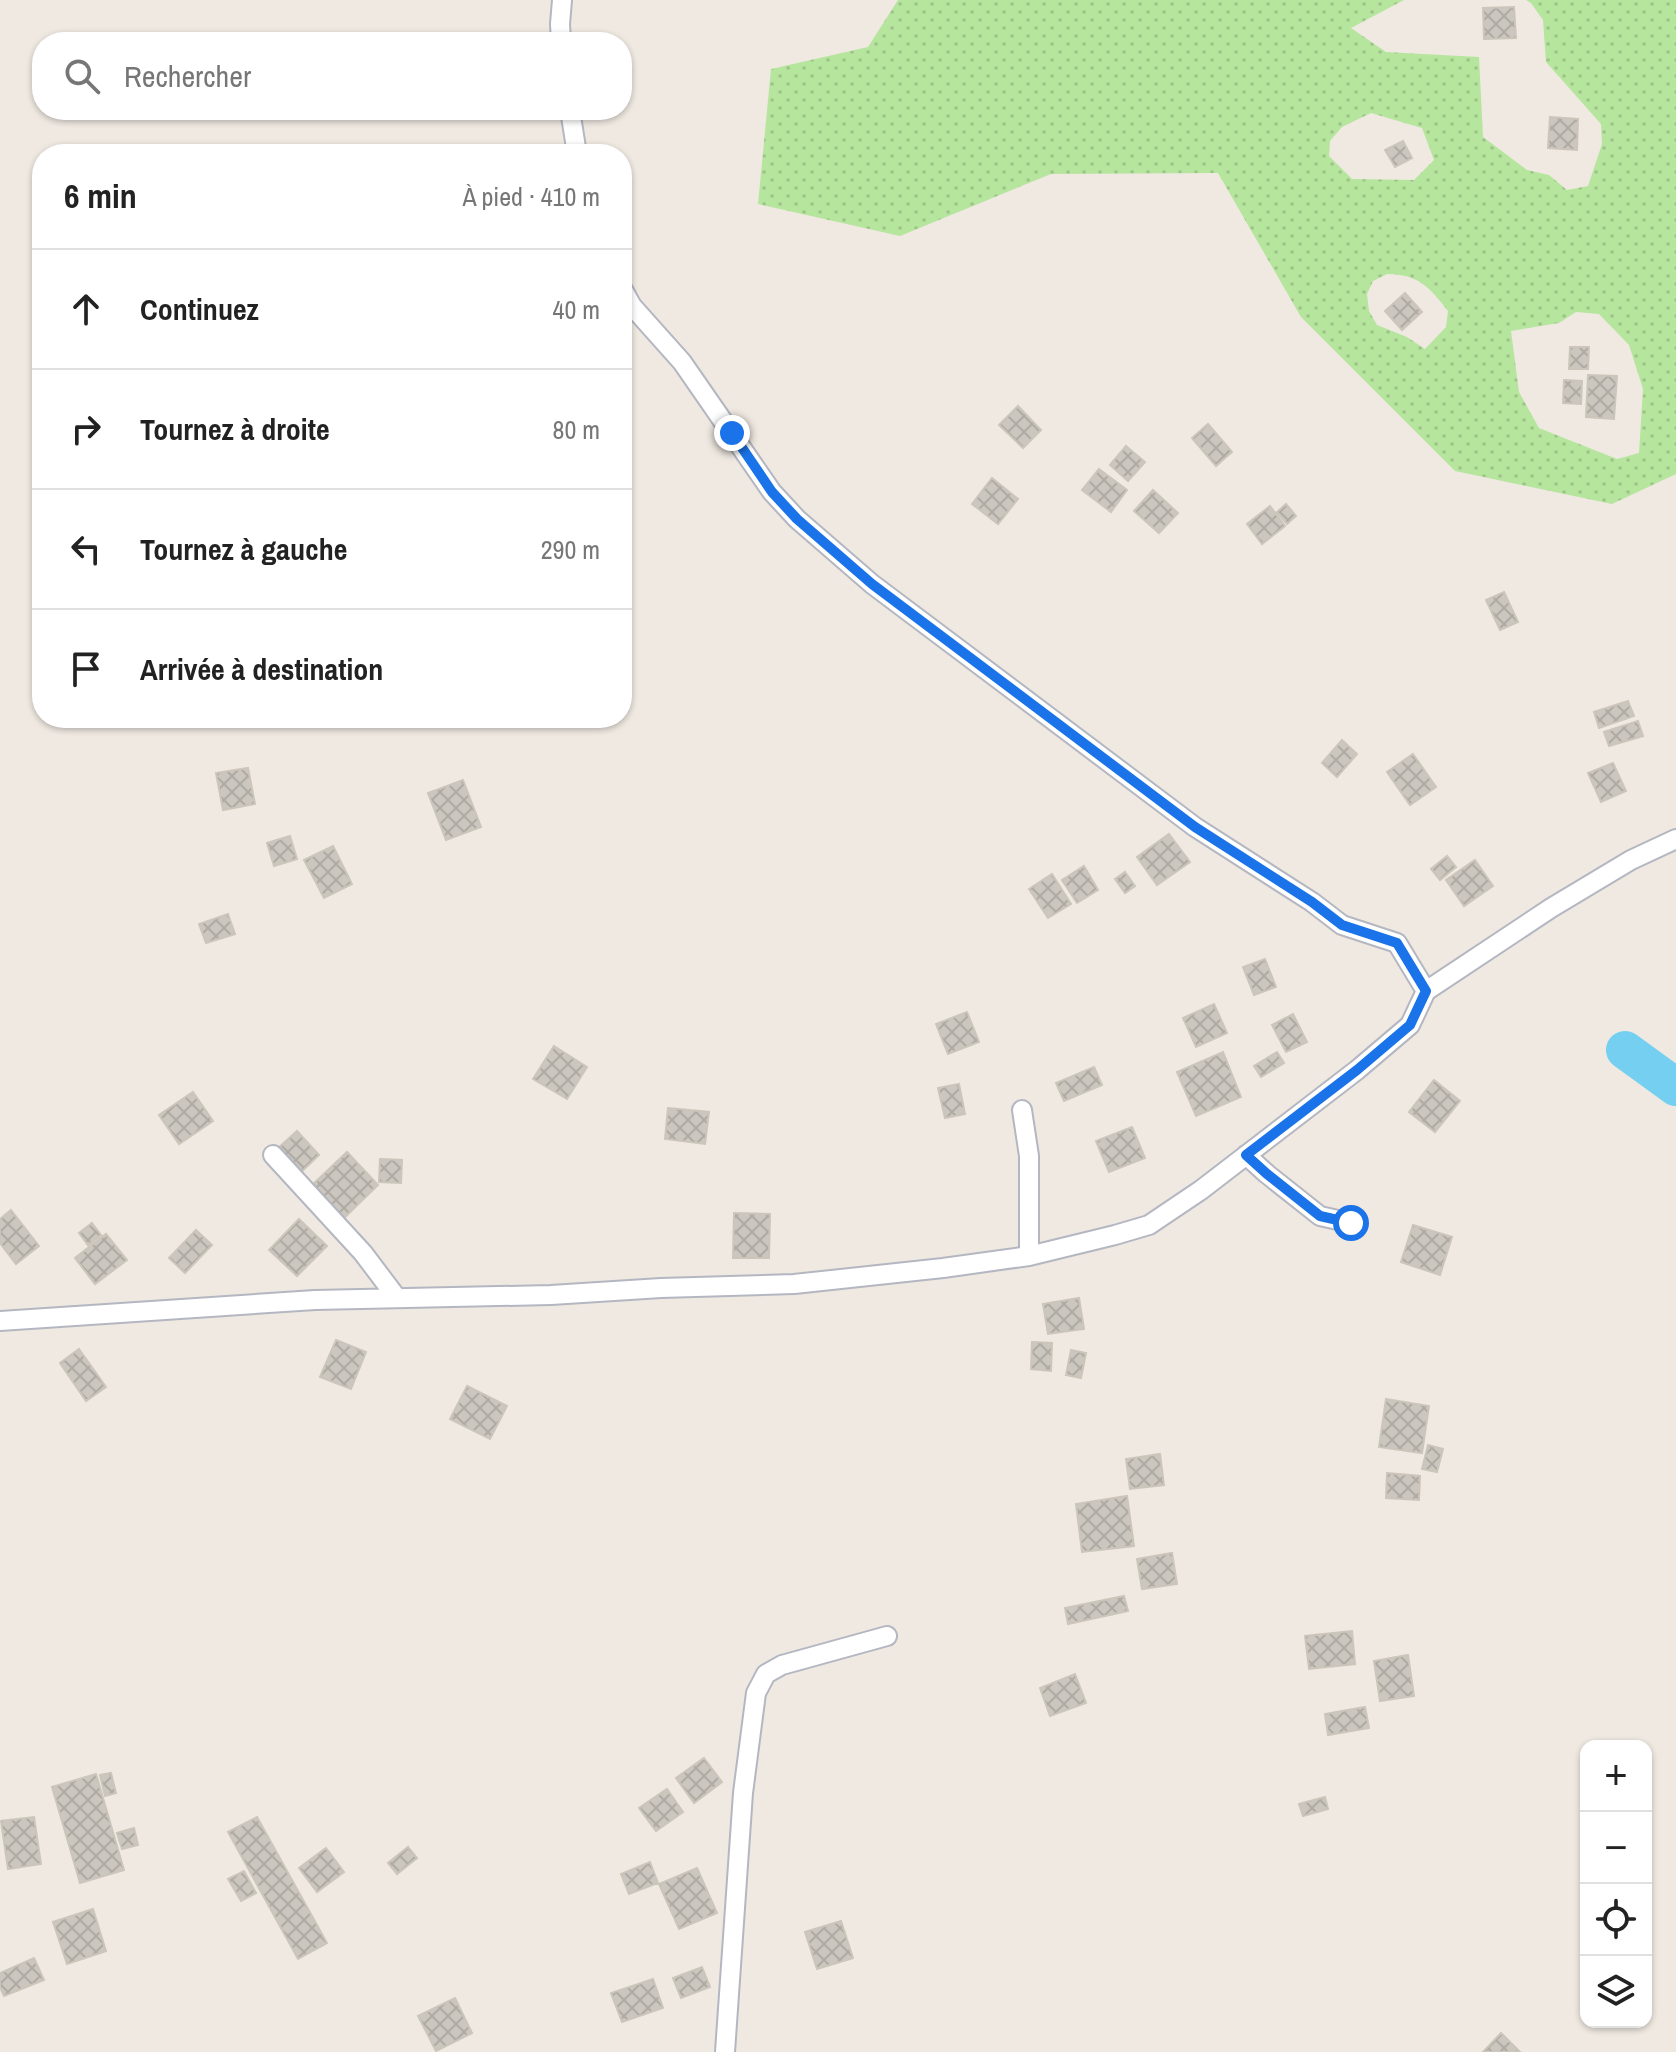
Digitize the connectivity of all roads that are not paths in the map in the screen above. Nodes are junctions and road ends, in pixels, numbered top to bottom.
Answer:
1 (562, 0) edge
2 (560, 32) edge
3 (572, 120) edge
4 (575, 144) edge
5 (632, 306) edge
6 (1676, 839) edge
7 (1426, 991) junction
8 (1022, 1110) dead end
9 (273, 1155) dead end
10 (1246, 1155) junction
11 (1351, 1223) dead end
12 (1029, 1256) junction
13 (397, 1298) junction
14 (0, 1321) edge
15 (887, 1636) dead end
16 (725, 2052) edge

1 - 2 street
3 - 4 street
5 - 7 street
6 - 7 street
7 - 10 street
8 - 12 street
9 - 13 street
10 - 11 street
10 - 12 street
12 - 13 street
13 - 14 street
15 - 16 street

